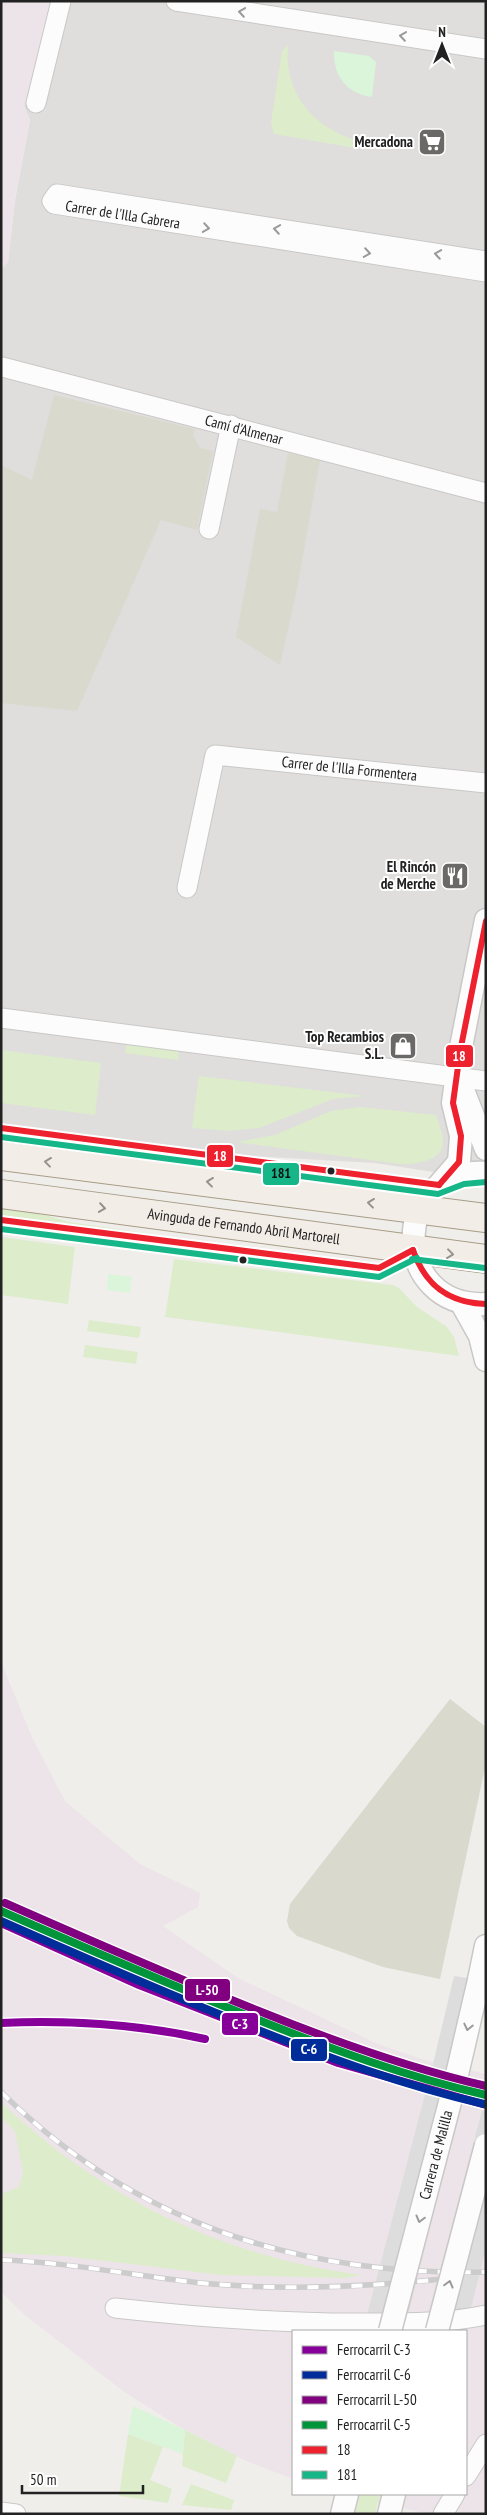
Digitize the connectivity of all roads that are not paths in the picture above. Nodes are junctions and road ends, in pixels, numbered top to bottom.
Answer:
1 (61, 1) edge
2 (176, 1) edge
3 (486, 49) edge
4 (36, 103) dead end
5 (486, 261) edge
6 (486, 272) edge
7 (2, 367) edge
8 (231, 425) junction
9 (486, 494) edge
10 (210, 528) dead end
11 (486, 783) edge
12 (187, 888) dead end
13 (486, 920) edge
14 (1, 1018) edge
15 (457, 1077) junction
16 (486, 1081) edge
17 (486, 1149) edge
18 (1, 1156) edge
19 (486, 1173) edge
20 (439, 1185) junction
21 (1, 1194) edge
22 (419, 1209) junction
23 (486, 1218) edge
24 (413, 1250) junction
25 (486, 1259) edge
26 (462, 1302) junction
27 (486, 1304) edge
28 (486, 1360) edge
29 (486, 1946) edge
30 (486, 2145) edge
31 (115, 2308) dead end
32 (486, 2315) edge
33 (390, 2330) edge
34 (437, 2330) edge
35 (486, 2444) edge
36 (467, 2474) edge
37 (347, 2495) edge
38 (394, 2495) edge
39 (454, 2495) edge
40 (1, 2512) edge
41 (16, 2514) edge
42 (342, 2514) edge
43 (389, 2514) edge
44 (443, 2514) edge

1 - 4 street
3 -> 2 street
5 -> 6 street, Carrer de l'Illa Cabrera
7 - 8 street, Camí d'Almenar
8 - 9 street, Camí d'Almenar
8 - 10 street
11 - 12 street, Carrer de l'Illa Formentera
13 - 15 street
14 - 15 street
15 - 16 street
15 - 17 street
15 - 20 street
22 -> 18 main road
19 - 20 street
20 - 22 street
21 -> 24 main road, Avinguda de Fernando Abril Martorell
22 - 23 main road
22 - 24 street
24 -> 25 main road, Avinguda de Fernando Abril Martorell
24 - 26 street
26 - 27 street
26 - 28 street
29 -> 33 street, Carrera de Malilla, bridge
34 -> 30 street, bridge
31 - 32 street
35 - 36 street
37 - 42 street
38 - 43 street
39 - 44 street
40 - 41 street

